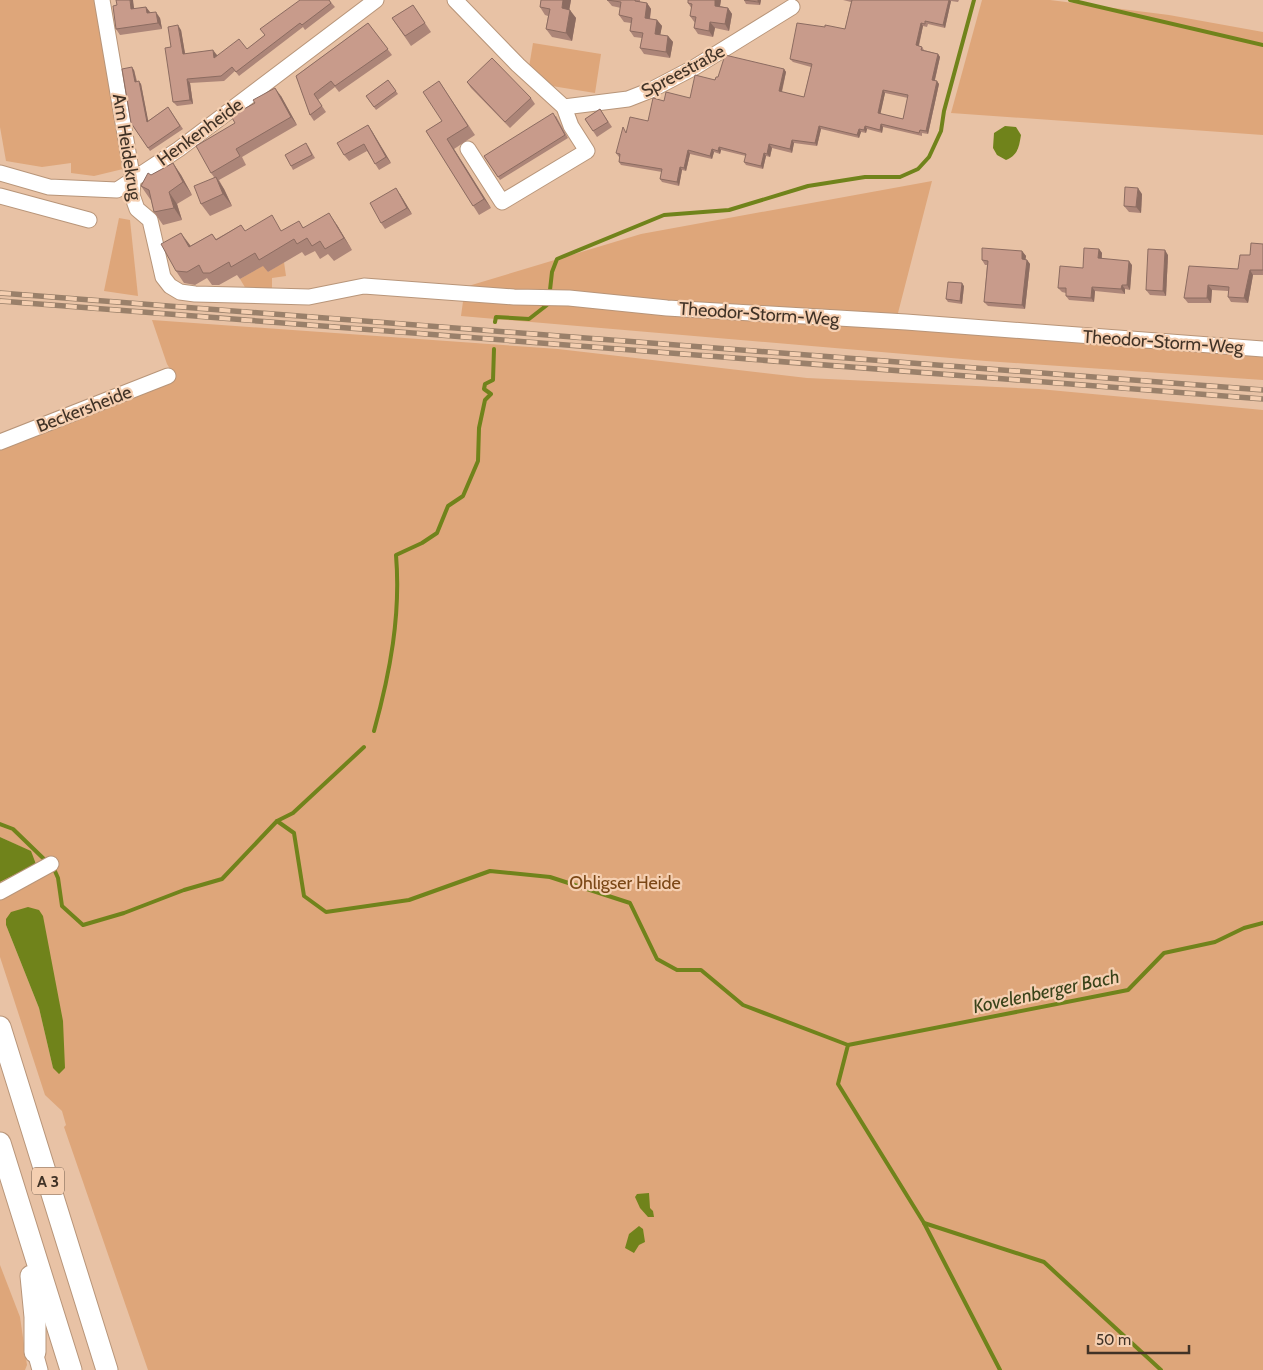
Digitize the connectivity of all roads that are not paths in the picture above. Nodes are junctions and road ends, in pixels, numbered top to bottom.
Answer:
1 (102, 0) edge
2 (376, 0) edge
3 (455, 0) edge
4 (792, 7) dead end
5 (564, 107) junction
6 (468, 149) dead end
7 (0, 173) edge
8 (133, 180) junction
9 (0, 196) edge
10 (89, 220) dead end
11 (257, 296) joint
12 (1263, 349) edge
13 (168, 376) dead end
14 (0, 442) edge
15 (51, 864) dead end
16 (0, 892) edge
17 (0, 1027) edge
18 (0, 1143) edge
19 (12, 1180) junction
20 (90, 1314) junction
21 (37, 1361) edge
22 (71, 1370) edge
23 (107, 1370) edge
24 (118, 1370) edge

1 - 8 street, Am Heidekrug
2 - 8 street, Henkenheide
3 - 5 street
4 - 5 street, Spreestraße
5 - 6 street
7 - 8 street, Henkenheide
8 - 11 street, Am Heidekrug
9 - 10 street
11 - 12 street, Theodor-Storm-Weg
13 - 14 street, Beckersheide
15 - 16 street
17 - 20 highway, A 3
18 - 19 highway, A 3
19 - 21 highway
19 - 22 highway, A 3
20 - 23 highway, A 3
20 - 24 highway

